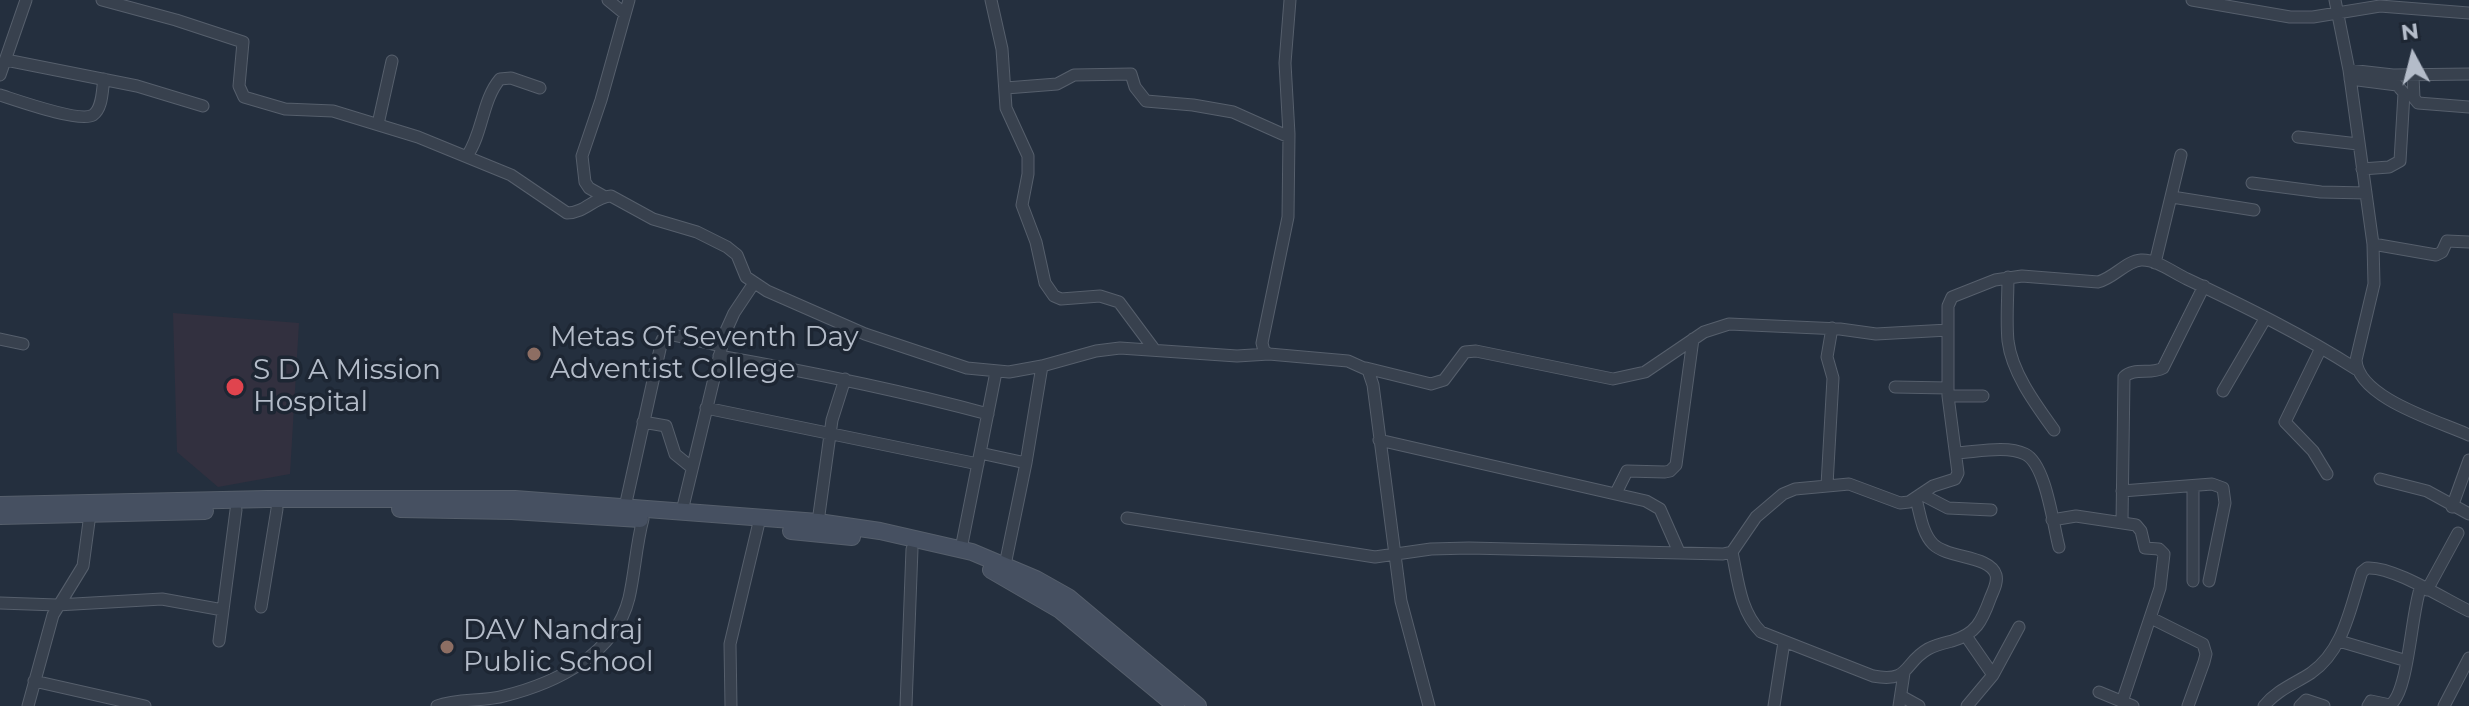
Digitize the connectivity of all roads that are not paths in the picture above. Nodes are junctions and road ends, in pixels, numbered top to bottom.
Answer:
1 (26, 0) edge
2 (102, 0) edge
3 (608, 0) edge
4 (629, 0) edge
5 (991, 0) edge
6 (1290, 0) edge
7 (2192, 0) edge
8 (2335, 0) edge
9 (2469, 13) edge
10 (625, 14) junction
11 (2338, 14) junction
12 (6, 60) junction
13 (392, 61) dead end
14 (2350, 74) junction
15 (2469, 74) edge
16 (0, 75) edge
17 (2413, 76) junction
18 (104, 79) junction
19 (540, 88) dead end
20 (1006, 88) junction
21 (0, 95) edge
22 (203, 106) dead end
23 (2469, 107) edge
24 (378, 124) junction
25 (1289, 137) junction
26 (2298, 137) dead end
27 (2358, 144) junction
28 (2181, 155) dead end
29 (467, 156) junction
30 (2362, 169) junction
31 (2252, 183) dead end
32 (2366, 193) junction
33 (605, 197) junction
34 (2172, 197) junction
35 (2254, 210) dead end
36 (2469, 242) edge
37 (2373, 244) junction
38 (2155, 263) junction
39 (2008, 277) junction
40 (754, 283) junction
41 (2204, 286) junction
42 (2265, 319) junction
43 (1832, 328) junction
44 (1948, 330) junction
45 (0, 339) edge
46 (1693, 339) junction
47 (23, 344) dead end
48 (2321, 348) junction
49 (1154, 349) junction
50 (720, 351) junction
51 (1269, 354) junction
52 (1042, 366) junction
53 (1366, 368) junction
54 (2356, 369) junction
55 (996, 372) junction
56 (845, 379) junction
57 (1895, 387) dead end
58 (2223, 391) dead end
59 (1948, 392) junction
60 (1983, 396) dead end
61 (706, 408) junction
62 (988, 414) junction
63 (643, 422) junction
64 (2054, 430) dead end
65 (830, 432) junction
66 (2469, 435) edge
67 (1379, 440) junction
68 (1956, 453) junction
69 (979, 459) junction
70 (2469, 460) edge
71 (1026, 463) junction
72 (691, 467) junction
73 (2327, 474) dead end
74 (2380, 479) dead end
75 (1827, 485) junction
76 (2193, 486) junction
77 (2122, 491) junction
78 (1616, 493) junction
79 (1918, 496) junction
80 (0, 505) edge
81 (625, 507) junction
82 (2452, 507) junction
83 (277, 509) junction
84 (236, 510) junction
85 (1991, 510) dead end
86 (682, 511) junction
87 (90, 514) junction
88 (2469, 514) edge
89 (0, 516) edge
90 (1127, 518) dead end
91 (643, 519) junction
92 (2052, 520) junction
93 (818, 522) junction
94 (2122, 522) junction
95 (759, 523) junction
96 (2458, 533) dead end
97 (2059, 547) dead end
98 (912, 549) junction
99 (961, 549) junction
100 (1679, 552) junction
101 (1732, 552) junction
102 (1395, 554) junction
103 (1005, 565) junction
104 (2193, 581) dead end
105 (2209, 581) dead end
106 (2424, 588) junction
107 (0, 603) edge
108 (57, 605) junction
109 (261, 607) dead end
110 (223, 610) junction
111 (2469, 611) edge
112 (2151, 618) junction
113 (2019, 627) dead end
114 (1966, 636) junction
115 (219, 641) dead end
116 (2339, 641) junction
117 (1784, 642) junction
118 (2469, 658) edge
119 (2407, 661) junction
120 (1904, 673) junction
121 (1993, 675) junction
122 (34, 681) junction
123 (2099, 692) dead end
124 (1900, 701) edge
125 (2128, 704) edge
126 (28, 706) edge
127 (145, 706) edge
128 (437, 706) edge
129 (731, 706) edge
130 (906, 706) edge
131 (1176, 706) edge
132 (1198, 706) edge
133 (1429, 706) edge
134 (1774, 706) edge
135 (1919, 706) edge
136 (1967, 706) edge
137 (2188, 706) edge
138 (2264, 706) edge
139 (2300, 706) edge
140 (2324, 706) edge
141 (2368, 706) edge
142 (2444, 706) edge

1 - 12 street
2 - 24 street
3 - 10 street
4 - 10 street
5 - 20 street
6 - 25 street
7 - 11 street
8 - 11 street
9 - 11 street
10 - 33 street
11 - 14 street
12 - 16 street
12 - 18 street
13 - 24 street
14 - 17 street
14 - 27 street
14 - 30 street
15 - 17 street
17 - 23 street
18 - 21 street
18 - 22 street
19 - 29 street
20 - 25 street
20 - 49 street
24 - 29 street
25 - 51 street
26 - 27 street
27 - 30 street
28 - 34 street
29 - 33 street
30 - 32 street
31 - 32 street
32 - 37 street
33 - 40 street
34 - 35 street
34 - 38 street
36 - 37 street
37 - 54 street
38 - 39 street
38 - 41 street
39 - 44 street
39 - 64 street
40 - 50 street
40 - 55 street
41 - 42 street
41 - 77 street
42 - 48 street
42 - 58 street
43 - 44 street
43 - 46 street
43 - 75 street
44 - 59 street
45 - 47 street
46 - 53 street
46 - 78 street
48 - 54 street
48 - 73 street
49 - 51 street
49 - 52 street
50 - 56 street
50 - 61 street
50 - 63 street
51 - 53 street
52 - 55 street
52 - 71 street
53 - 67 street
54 - 66 street
55 - 62 street
56 - 62 street
56 - 65 street
57 - 59 street
59 - 60 street
59 - 68 street
61 - 65 street
61 - 72 street
62 - 69 street
63 - 72 street
63 - 81 street
65 - 69 street
65 - 93 street
67 - 78 street
67 - 102 street
68 - 79 street
68 - 92 street
69 - 71 street
69 - 99 street
70 - 82 street
71 - 103 street
72 - 86 street
74 - 82 street
75 - 79 street
75 - 101 street
76 - 77 street
76 - 104 street
76 - 105 street
77 - 94 street
78 - 100 street
79 - 85 street
79 - 114 street
80 - 81 main road
81 - 86 main road
82 - 88 street
83 - 84 main road
83 - 91 main road
83 - 109 street
84 - 87 main road
84 - 110 street
86 - 95 main road
87 - 89 main road
87 - 108 street
90 - 102 street
91 - 95 main road
91 - 128 street
92 - 94 street
92 - 97 street
93 - 95 main road
93 - 99 main road
94 - 112 street
95 - 98 main road
95 - 129 street
96 - 106 street
98 - 130 street
98 - 131 main road
99 - 103 main road
100 - 101 street
100 - 102 street
101 - 117 street
102 - 133 street
103 - 132 main road
106 - 111 street
106 - 116 street
106 - 119 street
107 - 108 street
108 - 110 street
108 - 122 street
110 - 115 street
112 - 125 street
112 - 137 street
113 - 121 street
114 - 120 street
114 - 121 street
116 - 119 street
116 - 138 street
117 - 120 street
117 - 134 street
118 - 142 street
119 - 141 street
120 - 124 street
121 - 136 street
122 - 126 street
122 - 127 street
123 - 125 street
124 - 135 street
139 - 140 street

